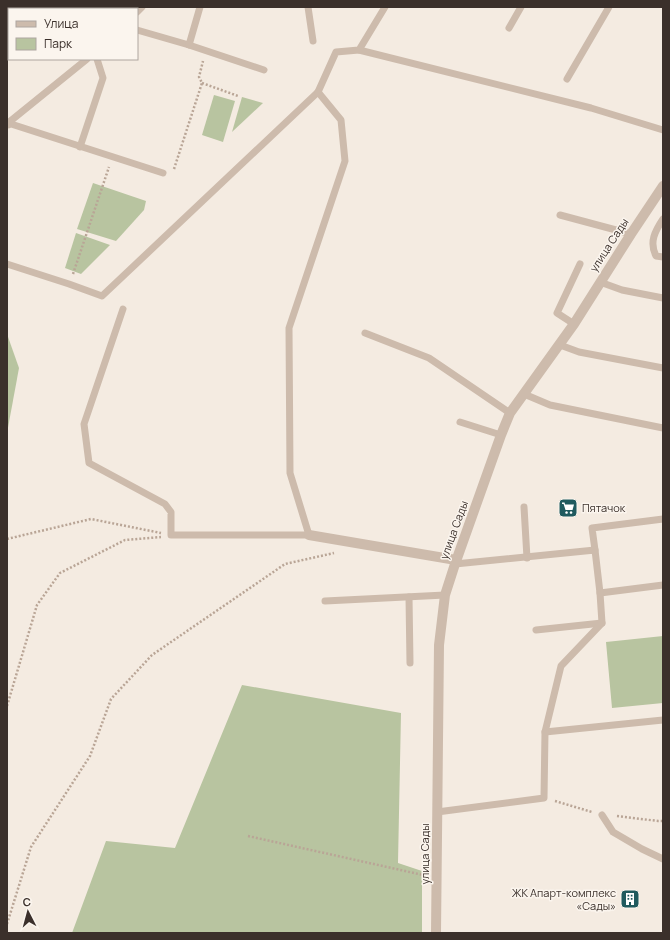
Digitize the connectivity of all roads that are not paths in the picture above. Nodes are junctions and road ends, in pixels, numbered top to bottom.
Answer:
1 (200, 7) edge
2 (308, 7) edge
3 (384, 7) edge
4 (521, 7) edge
5 (609, 7) edge
6 (509, 28) dead end
7 (138, 30) edge
8 (313, 41) dead end
9 (189, 45) junction
10 (359, 50) junction
11 (86, 60) edge
12 (97, 60) edge
13 (264, 70) dead end
14 (567, 79) dead end
15 (318, 92) junction
16 (8, 126) edge
17 (663, 130) edge
18 (80, 147) junction
19 (163, 173) road end
20 (663, 186) edge
21 (560, 215) dead end
22 (663, 219) edge
23 (631, 234) junction
24 (663, 257) edge
25 (7, 264) edge
26 (580, 264) dead end
27 (600, 282) junction
28 (663, 298) edge
29 (123, 310) dead end
30 (574, 324) junction
31 (365, 334) dead end
32 (560, 346) junction
33 (663, 368) edge
34 (524, 394) junction
35 (510, 413) junction
36 (460, 422) dead end
37 (663, 428) edge
38 (501, 435) junction
39 (524, 507) dead end
40 (663, 519) edge
41 (308, 535) junction
42 (595, 550) junction
43 (527, 558) junction
44 (456, 562) junction
45 (663, 585) edge
46 (600, 593) junction
47 (445, 595) junction
48 (409, 597) junction
49 (325, 601) dead end
50 (602, 623) junction
51 (536, 630) dead end
52 (410, 663) dead end
53 (663, 720) edge
54 (545, 732) junction
55 (437, 812) junction
56 (602, 815) dead end
57 (663, 859) edge
58 (436, 933) edge

1 - 9 lane
2 - 8 lane
3 - 10 lane
4 - 6 lane
5 - 14 lane
7 - 9 lane
9 - 13 lane
10 - 15 lane
10 - 17 lane
11 - 16 lane
12 - 18 lane
15 - 25 lane
15 - 41 lane
16 - 18 lane
18 - 19 lane
20 - 23 street, улица Сады
21 - 23 lane
22 - 24 lane
23 - 27 street, улица Сады
26 - 30 lane
27 - 28 lane
27 - 30 street, улица Сады
29 - 41 lane
30 - 32 street, улица Сады
31 - 35 lane
32 - 33 lane
32 - 34 street, улица Сады
34 - 35 street, улица Сады
34 - 37 lane
35 - 38 street, улица Сады
36 - 38 lane
38 - 44 street, улица Сады
39 - 43 lane
40 - 42 lane
41 - 44 street
42 - 43 lane
42 - 46 lane
43 - 44 lane
44 - 47 street, улица Сады
45 - 46 lane
46 - 50 lane
47 - 48 lane
47 - 55 street, улица Сады
48 - 49 lane
48 - 52 lane
50 - 51 lane
50 - 54 lane
53 - 54 lane
54 - 55 lane
55 - 58 street, улица Сады
56 - 57 lane

